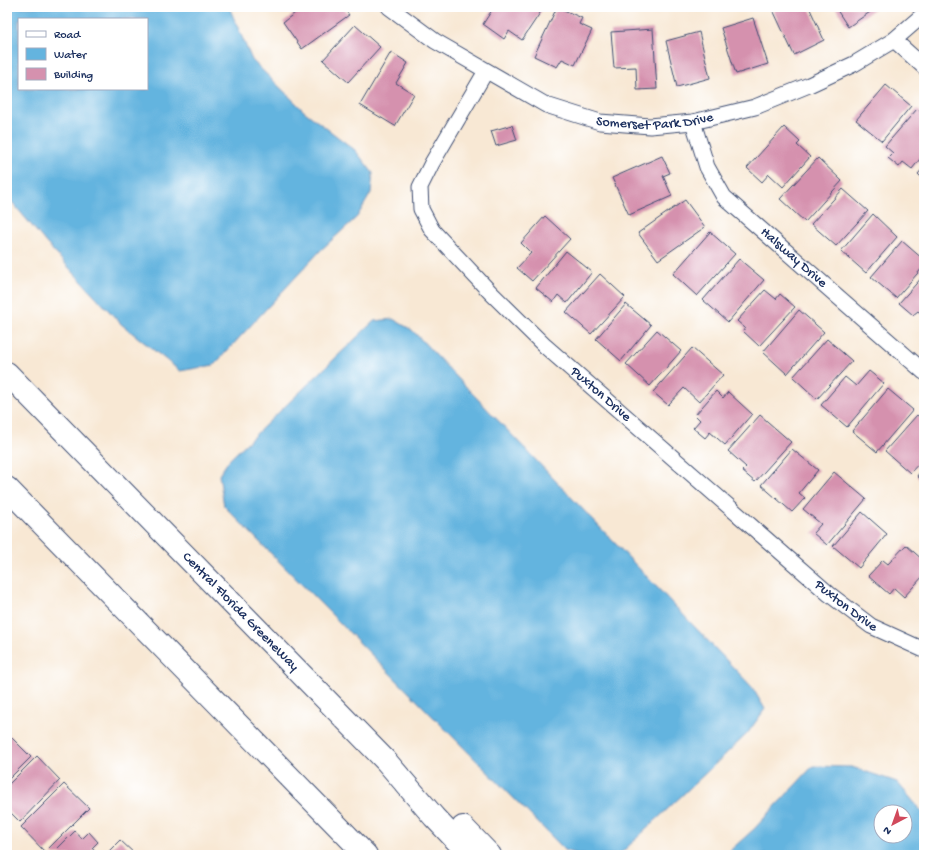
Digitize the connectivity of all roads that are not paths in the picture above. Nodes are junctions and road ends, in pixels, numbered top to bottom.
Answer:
1 (389, 7) edge
2 (924, 14) edge
3 (894, 40) junction
4 (924, 67) edge
5 (486, 71) junction
6 (693, 122) junction
7 (924, 372) edge
8 (7, 373) edge
9 (7, 488) edge
10 (924, 650) edge
11 (386, 761) junction
12 (366, 855) edge
13 (470, 855) edge
14 (490, 855) edge

1 - 5 street, Somerset Park Drive
2 - 3 street, Somerset Park Drive
3 - 4 street
3 - 6 street, Somerset Park Drive
5 - 6 street, Somerset Park Drive
5 - 10 street, Puxton Drive
6 - 7 street, Halsway Drive
8 - 11 highway, Central Florida GreeneWay
9 - 12 highway
11 - 13 highway, Central Florida GreeneWay
11 - 14 highway

